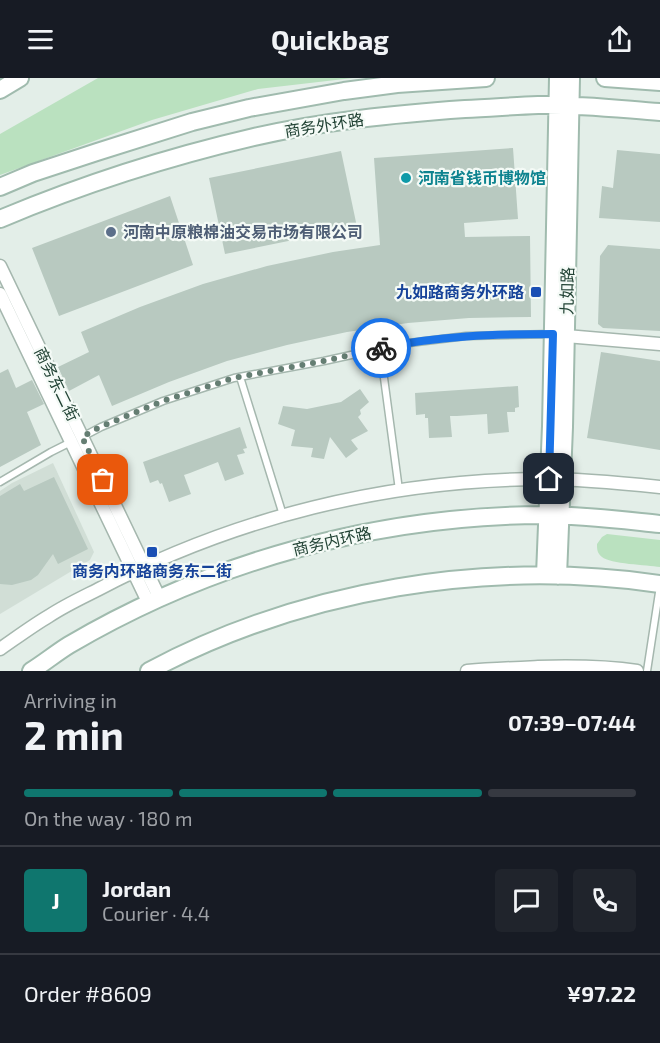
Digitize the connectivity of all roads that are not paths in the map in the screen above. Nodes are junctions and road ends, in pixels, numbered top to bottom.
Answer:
1 (20, 78) edge
2 (486, 78) edge
3 (558, 78) edge
4 (571, 78) edge
5 (605, 78) edge
6 (660, 82) edge
7 (0, 90) edge
8 (564, 106) junction
9 (660, 112) edge
10 (0, 187) edge
11 (0, 219) edge
12 (0, 266) edge
13 (0, 294) edge
14 (559, 335) junction
15 (660, 344) edge
16 (380, 348) junction
17 (240, 377) junction
18 (77, 439) junction
19 (555, 480) junction
20 (0, 482) edge
21 (660, 487) edge
22 (399, 490) junction
23 (283, 515) junction
24 (554, 516) junction
25 (660, 524) edge
26 (139, 569) junction
27 (551, 575) junction
28 (660, 585) edge
29 (154, 601) junction
30 (0, 649) edge
31 (31, 671) edge
32 (148, 671) edge
33 (467, 671) edge
34 (638, 671) edge
35 (647, 671) edge

1 - 7 street
2 - 10 street, 商务外环路
3 - 8 street, 九如路
4 - 8 street, 九如路
5 - 6 street
8 - 9 street, 商务外环路
8 - 11 street, 商务外环路
8 - 14 street, 九如路
12 - 18 street, 商务东二街
13 - 18 street, 商务东二街
14 - 15 street
14 - 16 lane
14 - 19 street, 九如路
16 - 17 lane
16 - 22 lane
17 - 18 lane
17 - 23 lane
18 - 20 lane
18 - 26 street, 商务东二街
19 - 21 street
19 - 22 street
19 - 24 street, 九如路
22 - 23 street
23 - 26 street
24 - 25 street, 商务内环路
24 - 27 street, 九如路
24 - 29 street, 商务内环路
26 - 29 street, 商务东二街
26 - 30 street
27 - 28 street
27 - 32 street
28 - 35 lane
29 - 31 street, 商务内环路
33 - 34 street

